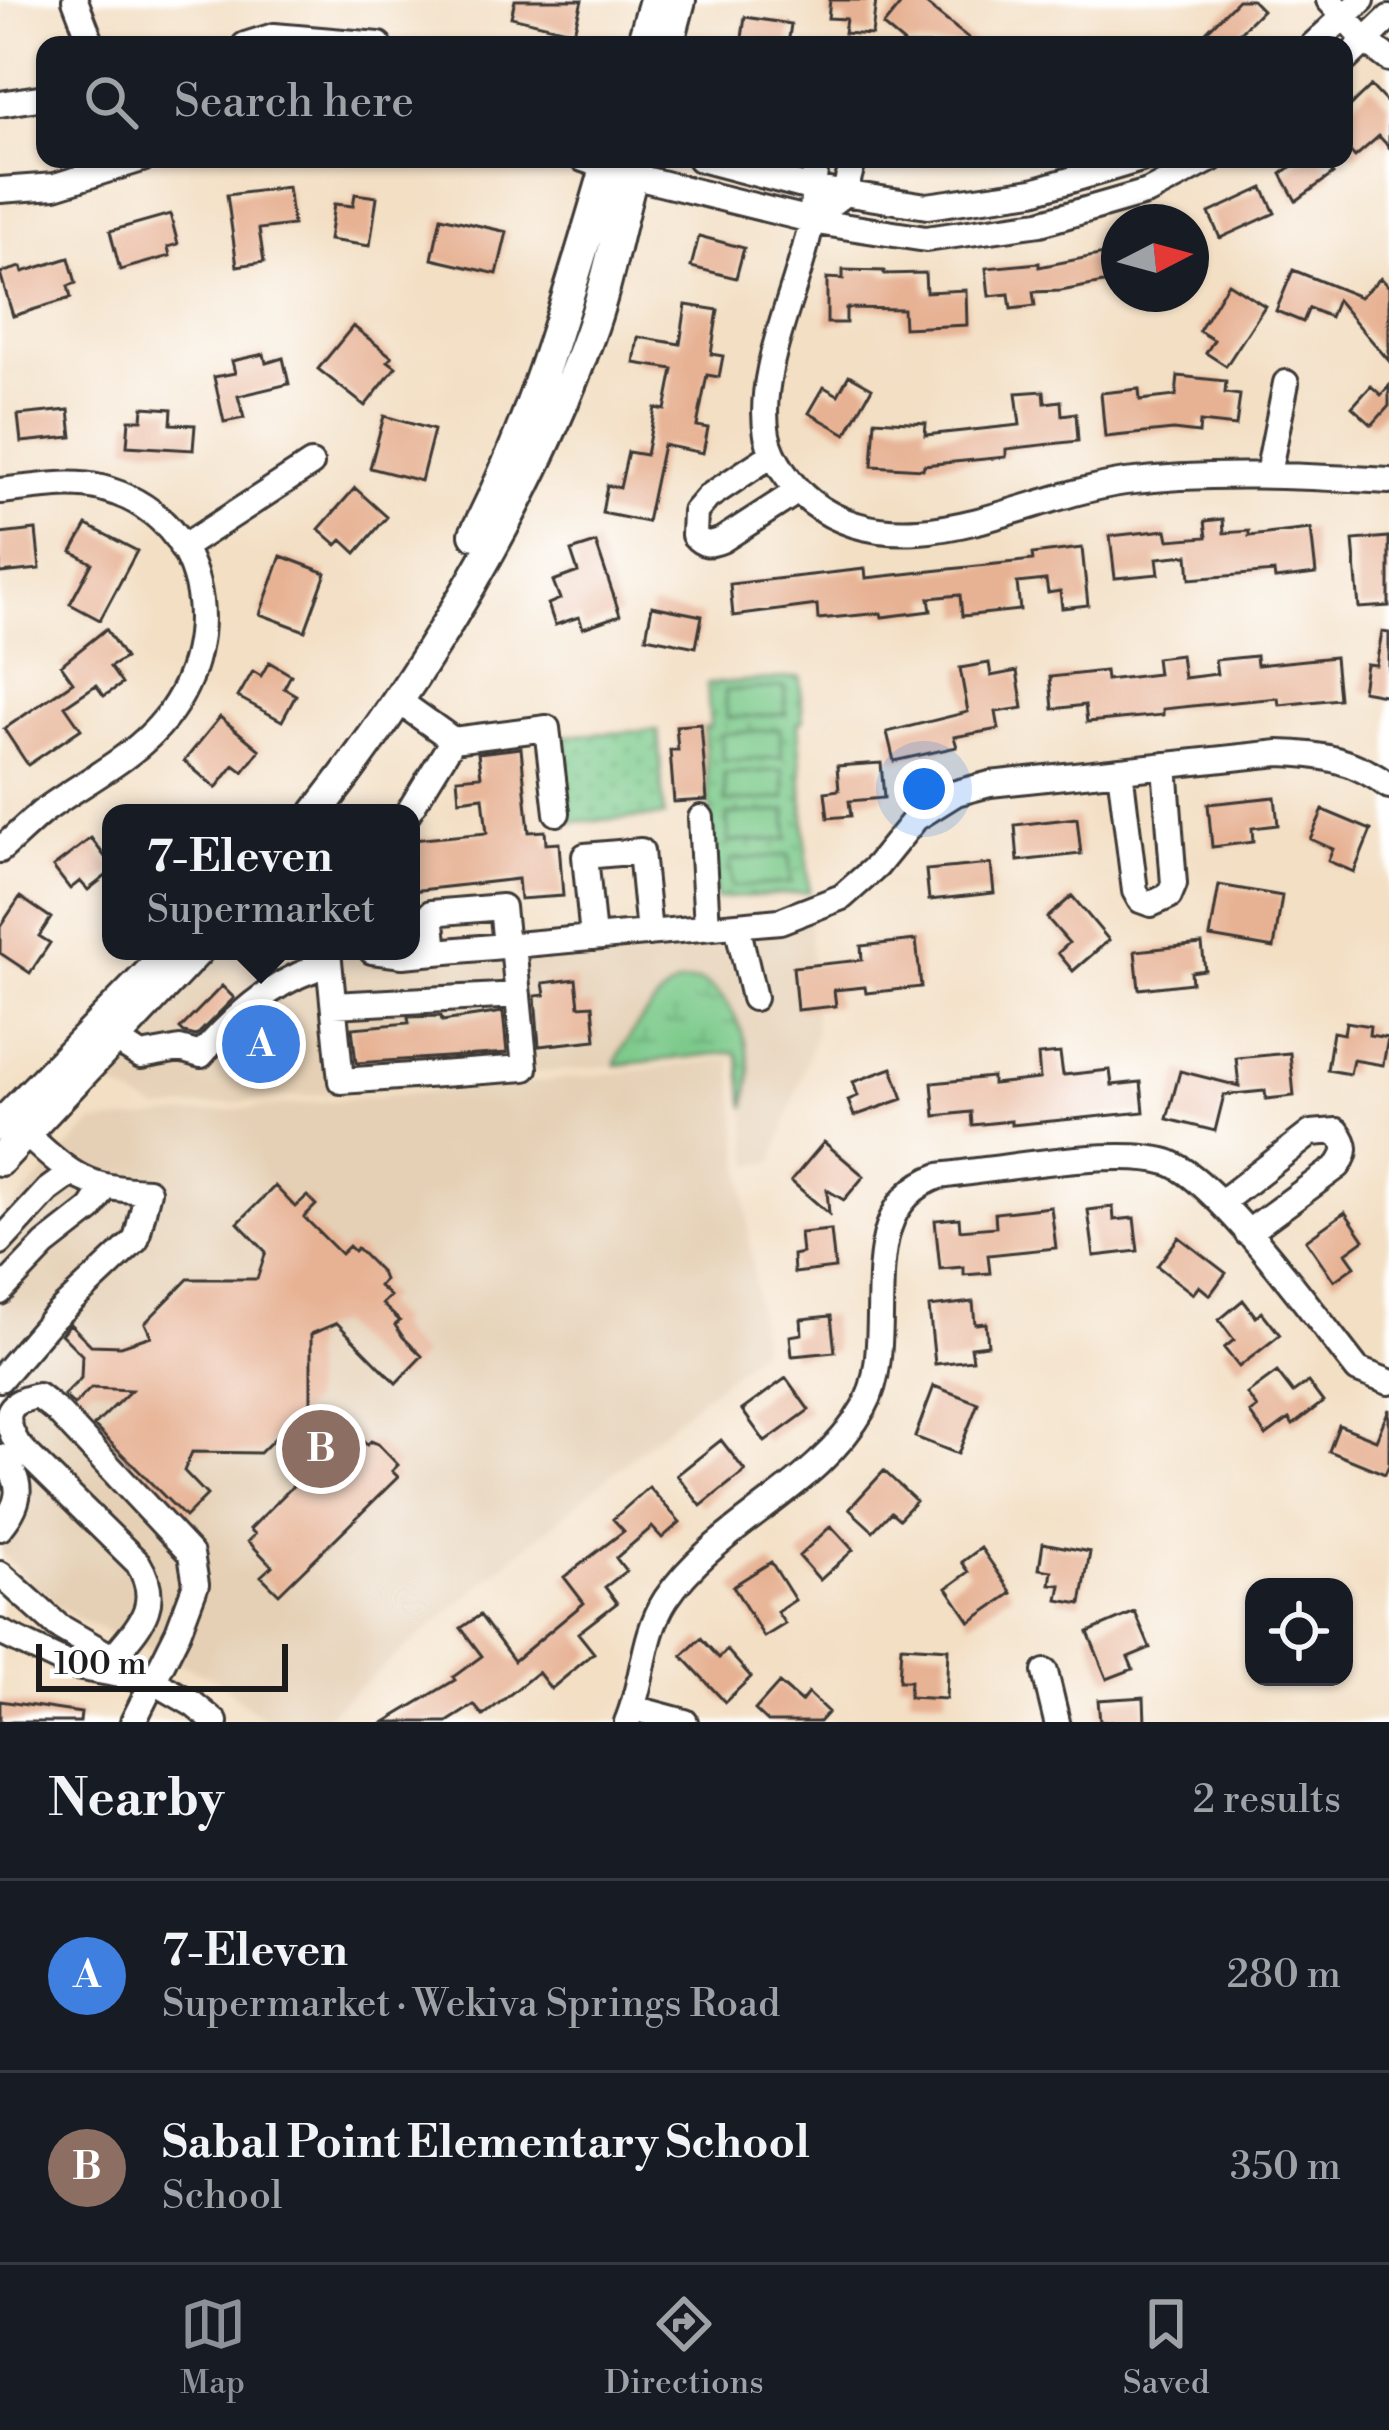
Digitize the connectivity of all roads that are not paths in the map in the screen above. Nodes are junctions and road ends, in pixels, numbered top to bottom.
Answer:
1 (75, 0) edge
2 (655, 0) edge
3 (680, 0) edge
4 (1345, 6) edge
5 (1389, 18) edge
6 (89, 36) edge
7 (645, 36) edge
8 (670, 36) edge
9 (1320, 36) edge
10 (1367, 42) junction
11 (1353, 54) edge
12 (1389, 59) edge
13 (36, 98) edge
14 (0, 104) edge
15 (109, 168) edge
16 (612, 168) edge
17 (612, 168) edge
18 (627, 168) edge
19 (734, 168) edge
20 (815, 168) edge
21 (851, 168) edge
22 (1112, 168) edge
23 (1115, 168) edge
24 (1194, 168) edge
25 (810, 188) junction
26 (0, 190) edge
27 (844, 194) junction
28 (1122, 199) junction
29 (812, 220) junction
30 (1286, 383) dead end
31 (773, 454) junction
32 (310, 464) dead end
33 (1268, 474) junction
34 (1389, 481) edge
35 (0, 490) edge
36 (798, 491) junction
37 (182, 548) junction
38 (396, 699) junction
39 (453, 740) junction
40 (1165, 765) junction
41 (1120, 770) junction
42 (1389, 786) edge
43 (320, 804) edge
44 (321, 804) edge
45 (414, 804) edge
46 (557, 813) dead end
47 (700, 818) dead end
48 (0, 850) edge
49 (737, 925) junction
50 (707, 927) junction
51 (649, 933) junction
52 (593, 938) junction
53 (509, 945) junction
54 (435, 952) junction
55 (420, 953) edge
56 (163, 960) edge
57 (189, 960) edge
58 (316, 960) edge
59 (329, 960) edge
60 (518, 994) junction
61 (754, 998) dead end
62 (334, 1005) junction
63 (116, 1040) junction
64 (13, 1130) edge
65 (0, 1160) edge
66 (70, 1174) junction
67 (104, 1189) junction
68 (1222, 1202) junction
69 (1247, 1233) junction
70 (0, 1242) edge
71 (0, 1292) edge
72 (0, 1379) edge
73 (1389, 1382) edge
74 (0, 1457) edge
75 (0, 1528) edge
76 (0, 1574) edge
77 (0, 1631) edge
78 (112, 1658) junction
79 (1045, 1672) dead end
80 (151, 1681) junction
81 (625, 1718) edge
82 (133, 1722) edge
83 (215, 1722) edge
84 (685, 1722) edge
85 (1058, 1722) edge

1 - 6 street
2 - 7 main road
3 - 8 main road
4 - 9 street
4 - 10 street
5 - 10 street
10 - 11 street
10 - 12 street
13 - 14 street
15 - 26 street
16 - 38 main road
17 - 43 main road
18 - 29 street
19 - 25 street
20 - 25 street
21 - 27 street
22 - 27 street
23 - 28 street
24 - 28 street
25 - 27 street
25 - 29 street
27 - 29 street
28 - 29 street
29 - 31 street
30 - 33 street
31 - 36 street
31 - 36 street
32 - 37 street
33 - 34 street
33 - 36 street
35 - 37 street
37 - 48 street
38 - 39 street
38 - 44 main road
39 - 45 street
39 - 46 street
40 - 41 street
40 - 41 street
40 - 42 street
41 - 49 street
47 - 50 street
49 - 50 street
49 - 61 street
50 - 51 street
51 - 52 street
51 - 52 street
52 - 53 street
53 - 54 street
53 - 54 street
53 - 60 street
54 - 55 street
56 - 64 main road
57 - 63 main road
58 - 63 street
59 - 62 street
60 - 62 street
60 - 62 street
63 - 64 main road
64 - 65 main road
64 - 66 street
66 - 67 street
66 - 70 street
67 - 71 street
67 - 72 street
68 - 69 street
68 - 69 street
68 - 81 street
69 - 73 street
74 - 75 street
76 - 78 street
77 - 80 street
78 - 80 street
78 - 80 street
79 - 85 street
80 - 82 street
80 - 83 street
81 - 84 street

